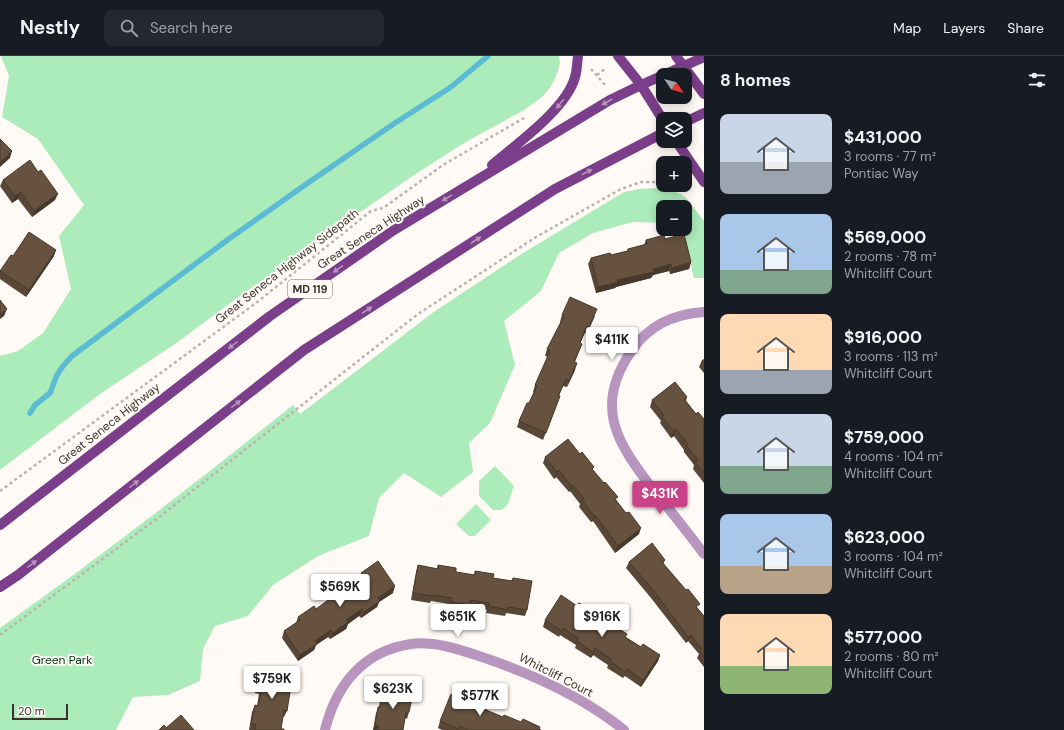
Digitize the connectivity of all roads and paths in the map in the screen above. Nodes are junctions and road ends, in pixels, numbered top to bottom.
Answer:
1 (578, 56) edge
2 (618, 56) edge
3 (676, 56) edge
4 (704, 57) edge
5 (588, 66) dead end
6 (683, 66) junction
7 (606, 68) dead end
8 (597, 75) junction
9 (641, 84) junction
10 (606, 86) dead end
11 (704, 94) edge
12 (658, 112) edge
13 (704, 113) edge
14 (529, 115) dead end
15 (692, 119) edge
16 (656, 137) edge
17 (680, 148) edge
18 (656, 182) edge
19 (704, 182) edge
20 (470, 184) junction
21 (704, 312) edge
22 (0, 491) edge
23 (0, 525) edge
24 (704, 554) edge
25 (0, 587) edge
26 (0, 634) edge
27 (325, 730) edge
28 (624, 730) edge

1 -> 20 main road
2 - 9 main road
3 - 6 main road
4 - 6 main road, Great Seneca Highway / MD 119
5 - 8 path
6 - 9 main road, Great Seneca Highway / MD 119
6 - 11 main road
7 - 8 path
8 - 10 path
9 - 12 main road
9 -> 20 main road, Great Seneca Highway / MD 119
13 - 15 main road
14 - 22 path, Great Seneca Highway Sidepath
25 -> 16 main road
17 - 19 main road
18 - 26 path
20 -> 23 main road, Great Seneca Highway / MD 119
21 - 24 street
27 - 28 street, Whitcliff Court

